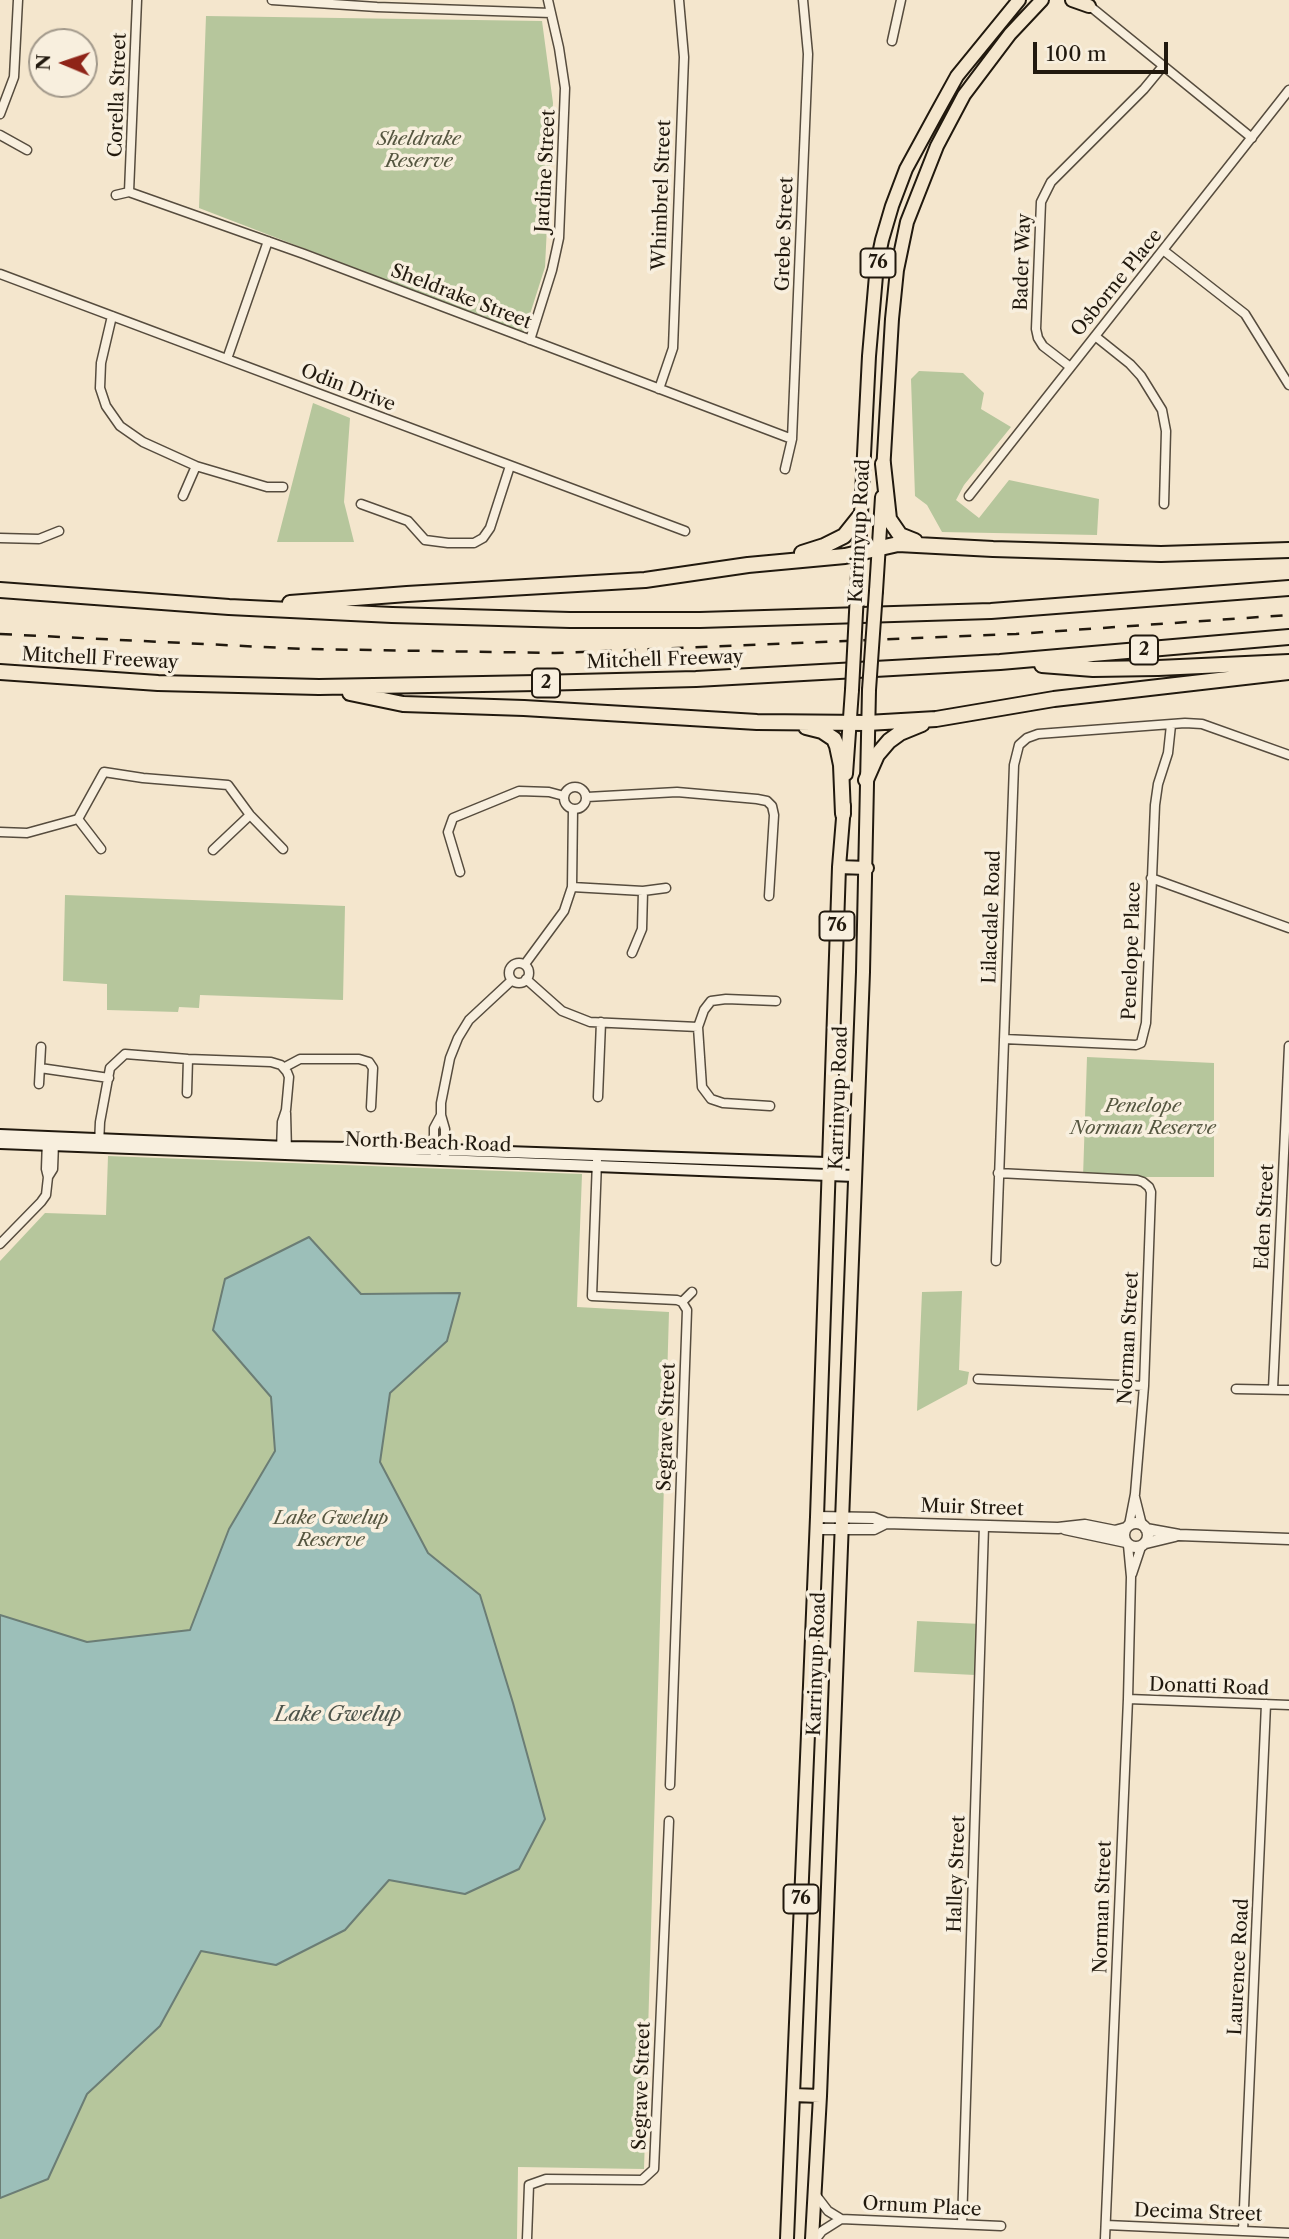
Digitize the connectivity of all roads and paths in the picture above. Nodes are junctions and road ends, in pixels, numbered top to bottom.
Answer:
1 (18, 0) edge
2 (137, 0) edge
3 (272, 0) edge
4 (548, 0) edge
5 (679, 0) edge
6 (803, 0) edge
7 (901, 0) edge
8 (1019, 0) edge
9 (1042, 0) edge
10 (1072, 0) edge
11 (1092, 5) edge
12 (551, 13) junction
13 (892, 41) dead end
14 (1163, 66) junction
15 (1289, 90) edge
16 (0, 114) edge
17 (0, 135) edge
18 (1252, 138) junction
19 (27, 150) dead end
20 (129, 192) junction
21 (116, 195) dead end
22 (907, 222) junction
23 (268, 241) junction
24 (1163, 250) junction
25 (877, 264) junction
26 (0, 274) edge
27 (112, 316) junction
28 (1095, 336) junction
29 (530, 340) junction
30 (227, 359) junction
31 (1069, 366) junction
32 (1289, 385) edge
33 (659, 388) junction
34 (792, 439) junction
35 (883, 464) junction
36 (196, 466) junction
37 (510, 466) junction
38 (785, 469) dead end
39 (283, 487) dead end
40 (969, 495) dead end
41 (183, 496) dead end
42 (361, 504) dead end
43 (1164, 504) dead end
44 (860, 516) junction
45 (59, 531) dead end
46 (685, 531) dead end
47 (0, 538) edge
48 (927, 544) junction
49 (880, 547) junction
50 (1289, 550) edge
51 (859, 553) junction
52 (771, 563) junction
53 (1289, 588) edge
54 (0, 590) edge
55 (229, 607) junction
56 (1289, 637) edge
57 (1000, 662) junction
58 (1289, 662) edge
59 (0, 672) edge
60 (1289, 672) edge
61 (319, 687) junction
62 (936, 719) junction
63 (757, 722) junction
64 (850, 723) junction
65 (867, 723) junction
66 (1171, 725) junction
67 (1289, 755) edge
68 (866, 780) junction
69 (564, 796) junction
70 (587, 797) junction
71 (573, 809) junction
72 (250, 814) junction
73 (843, 814) junction
74 (79, 819) junction
75 (0, 832) edge
76 (102, 849) dead end
77 (283, 849) dead end
78 (213, 850) dead end
79 (839, 867) junction
80 (867, 868) junction
81 (460, 872) dead end
82 (1151, 878) junction
83 (572, 887) junction
84 (666, 888) dead end
85 (643, 891) junction
86 (769, 896) dead end
87 (1289, 928) edge
88 (632, 953) dead end
89 (525, 964) junction
90 (526, 979) junction
91 (512, 980) junction
92 (776, 1001) dead end
93 (601, 1023) junction
94 (698, 1027) junction
95 (1004, 1039) junction
96 (1289, 1046) edge
97 (41, 1047) dead end
98 (188, 1059) junction
99 (40, 1068) junction
100 (285, 1068) junction
101 (108, 1078) junction
102 (39, 1084) dead end
103 (187, 1093) dead end
104 (598, 1097) dead end
105 (770, 1106) dead end
106 (371, 1107) dead end
107 (0, 1135) edge
108 (50, 1141) junction
109 (0, 1143) edge
110 (99, 1143) junction
111 (284, 1150) junction
112 (439, 1155) junction
113 (597, 1161) junction
114 (828, 1169) junction
115 (855, 1170) junction
116 (998, 1173) junction
117 (0, 1244) edge
118 (996, 1261) dead end
119 (692, 1292) dead end
120 (682, 1302) junction
121 (978, 1378) dead end
122 (1144, 1386) junction
123 (1236, 1389) dead end
124 (1273, 1389) junction
125 (1289, 1390) edge
126 (1135, 1494) junction
127 (817, 1523) junction
128 (842, 1523) junction
129 (984, 1526) junction
130 (1128, 1526) junction
131 (1144, 1527) junction
132 (1058, 1528) junction
133 (1179, 1535) junction
134 (1289, 1539) edge
135 (1127, 1544) junction
136 (1143, 1545) junction
137 (1131, 1577) junction
138 (1128, 1699) junction
139 (1266, 1704) junction
140 (1289, 1705) edge
141 (670, 1785) dead end
142 (669, 1821) dead end
143 (793, 2095) junction
144 (820, 2096) junction
145 (815, 2193) junction
146 (841, 2219) junction
147 (962, 2224) junction
148 (1106, 2225) junction
149 (1001, 2226) dead end
150 (1243, 2231) junction
151 (1289, 2232) edge
152 (527, 2239) edge
153 (787, 2239) edge
154 (814, 2239) edge
155 (1105, 2239) edge

1 - 16 street
2 - 20 street, Corella Street
3 - 12 street
4 - 12 street, Jardine Street
5 - 33 street, Whimbrel Street
6 - 34 street, Grebe Street
7 - 13 street
8 - 25 highway, Karrinyup Road / 76
9 - 22 highway, Karrinyup Road / 76
10 - 11 highway
11 - 14 street
12 - 29 street, Jardine Street
14 - 18 street
14 - 31 street, Bader Way
15 - 18 street, Osborne Place
17 - 19 street
18 - 24 street, Osborne Place
20 - 21 street
20 - 23 street, Sheldrake Street
22 - 25 highway
22 - 35 highway, Karrinyup Road / 76
23 - 29 street, Sheldrake Street
23 - 30 street
24 - 28 street, Osborne Place
24 - 32 street
25 - 44 highway, Karrinyup Road / 76
26 - 27 street, Odin Drive
27 - 30 street, Odin Drive
27 - 36 street
28 - 31 street, Osborne Place
28 - 43 street
29 - 33 street, Sheldrake Street
30 - 37 street, Odin Drive
31 - 40 street, Osborne Place
33 - 34 street, Sheldrake Street
34 - 38 street, Grebe Street
35 - 48 highway
35 - 49 highway, Karrinyup Road / 76
36 - 39 street
36 - 41 street
37 - 42 street
37 - 46 street, Odin Drive
44 - 51 highway, Karrinyup Road / 76
44 - 52 highway
45 - 47 street
48 - 49 highway
48 - 50 highway
49 - 51 highway
49 - 65 highway, Karrinyup Road / 76, bridge
51 - 52 highway
51 - 64 highway, Karrinyup Road / 76, bridge
52 - 55 highway
53 - 55 highway, Mitchell Freeway
54 - 55 highway, Mitchell Freeway
56 - 57 highway, Mitchell Freeway / 2
57 - 58 highway
57 - 61 highway, Mitchell Freeway / 2
59 - 61 highway, Mitchell Freeway / 2
60 - 62 highway
61 - 63 highway
62 - 65 highway
62 - 68 highway
63 - 64 highway
63 - 73 highway
64 - 65 highway
64 - 73 highway, Karrinyup Road / 76
65 - 68 highway, Karrinyup Road / 76
66 - 67 street, Lilacdale Road
66 - 82 street, Penelope Place
66 - 95 street, Lilacdale Road
68 - 80 highway, Karrinyup Road / 76
69 - 70 street
69 - 71 street
69 - 81 street
70 - 71 street
70 - 86 street
71 - 83 street
72 - 74 street
72 - 77 street
72 - 78 street
73 - 79 highway, Karrinyup Road / 76
74 - 75 street
74 - 76 street
79 - 80 highway
79 - 114 highway, Karrinyup Road / 76
80 - 115 highway, Karrinyup Road / 76
82 - 87 street
82 - 95 street, Penelope Place
83 - 85 street
83 - 89 street
84 - 85 street
85 - 88 street
89 - 90 street
89 - 91 street
90 - 91 street
90 - 93 street
91 - 112 street
92 - 94 street
93 - 94 street
93 - 104 street
94 - 105 street
95 - 116 street, Lilacdale Road
96 - 124 street, Eden Street
97 - 99 street
98 - 100 street
98 - 101 street
98 - 103 street
99 - 101 street
99 - 102 street
100 - 106 street
100 - 111 street
101 - 110 street
107 - 108 main road, North Beach Road
108 - 109 main road, North Beach Road
108 - 110 main road, North Beach Road
108 - 117 street
110 - 111 main road, North Beach Road
111 - 112 main road, North Beach Road
112 - 113 main road, North Beach Road
113 - 114 main road, North Beach Road
113 - 120 street
114 - 115 main road, North Beach Road
114 - 127 highway, Karrinyup Road / 76
115 - 128 highway, Karrinyup Road / 76
116 - 118 street, Lilacdale Road
116 - 122 street, Norman Street
119 - 120 street
120 - 141 street, Segrave Street
121 - 122 street
122 - 126 street, Norman Street
123 - 124 street
124 - 125 street
126 - 130 street, Norman Street
126 - 131 street, Norman Street
127 - 128 street, Muir Street
127 - 143 highway, Karrinyup Road / 76
128 - 129 street, Muir Street
128 - 144 highway, Karrinyup Road / 76
129 - 132 street, Muir Street
129 - 147 street, Halley Street
130 - 131 street
130 - 132 street, Muir Street
130 - 135 street
131 - 133 street
131 - 136 street
132 - 135 street, Muir Street
133 - 134 street
133 - 136 street
135 - 136 street
135 - 137 street, Norman Street
136 - 137 street, Norman Street
137 - 138 street, Norman Street
138 - 139 street, Donatti Road
138 - 148 street, Norman Street
139 - 140 street, Donatti Road
139 - 150 street, Laurence Road
142 - 152 street, Segrave Street
143 - 144 highway
143 - 153 highway, Karrinyup Road / 76
144 - 145 highway, Karrinyup Road / 76
145 - 146 street, Ornum Place
145 - 154 highway, Karrinyup Road / 76
146 - 147 street, Ornum Place
146 - 154 street, Ornum Place
147 - 149 street, Ornum Place
148 - 150 street, Decima Street
148 - 155 street, Norman Street
150 - 151 street, Decima Street

